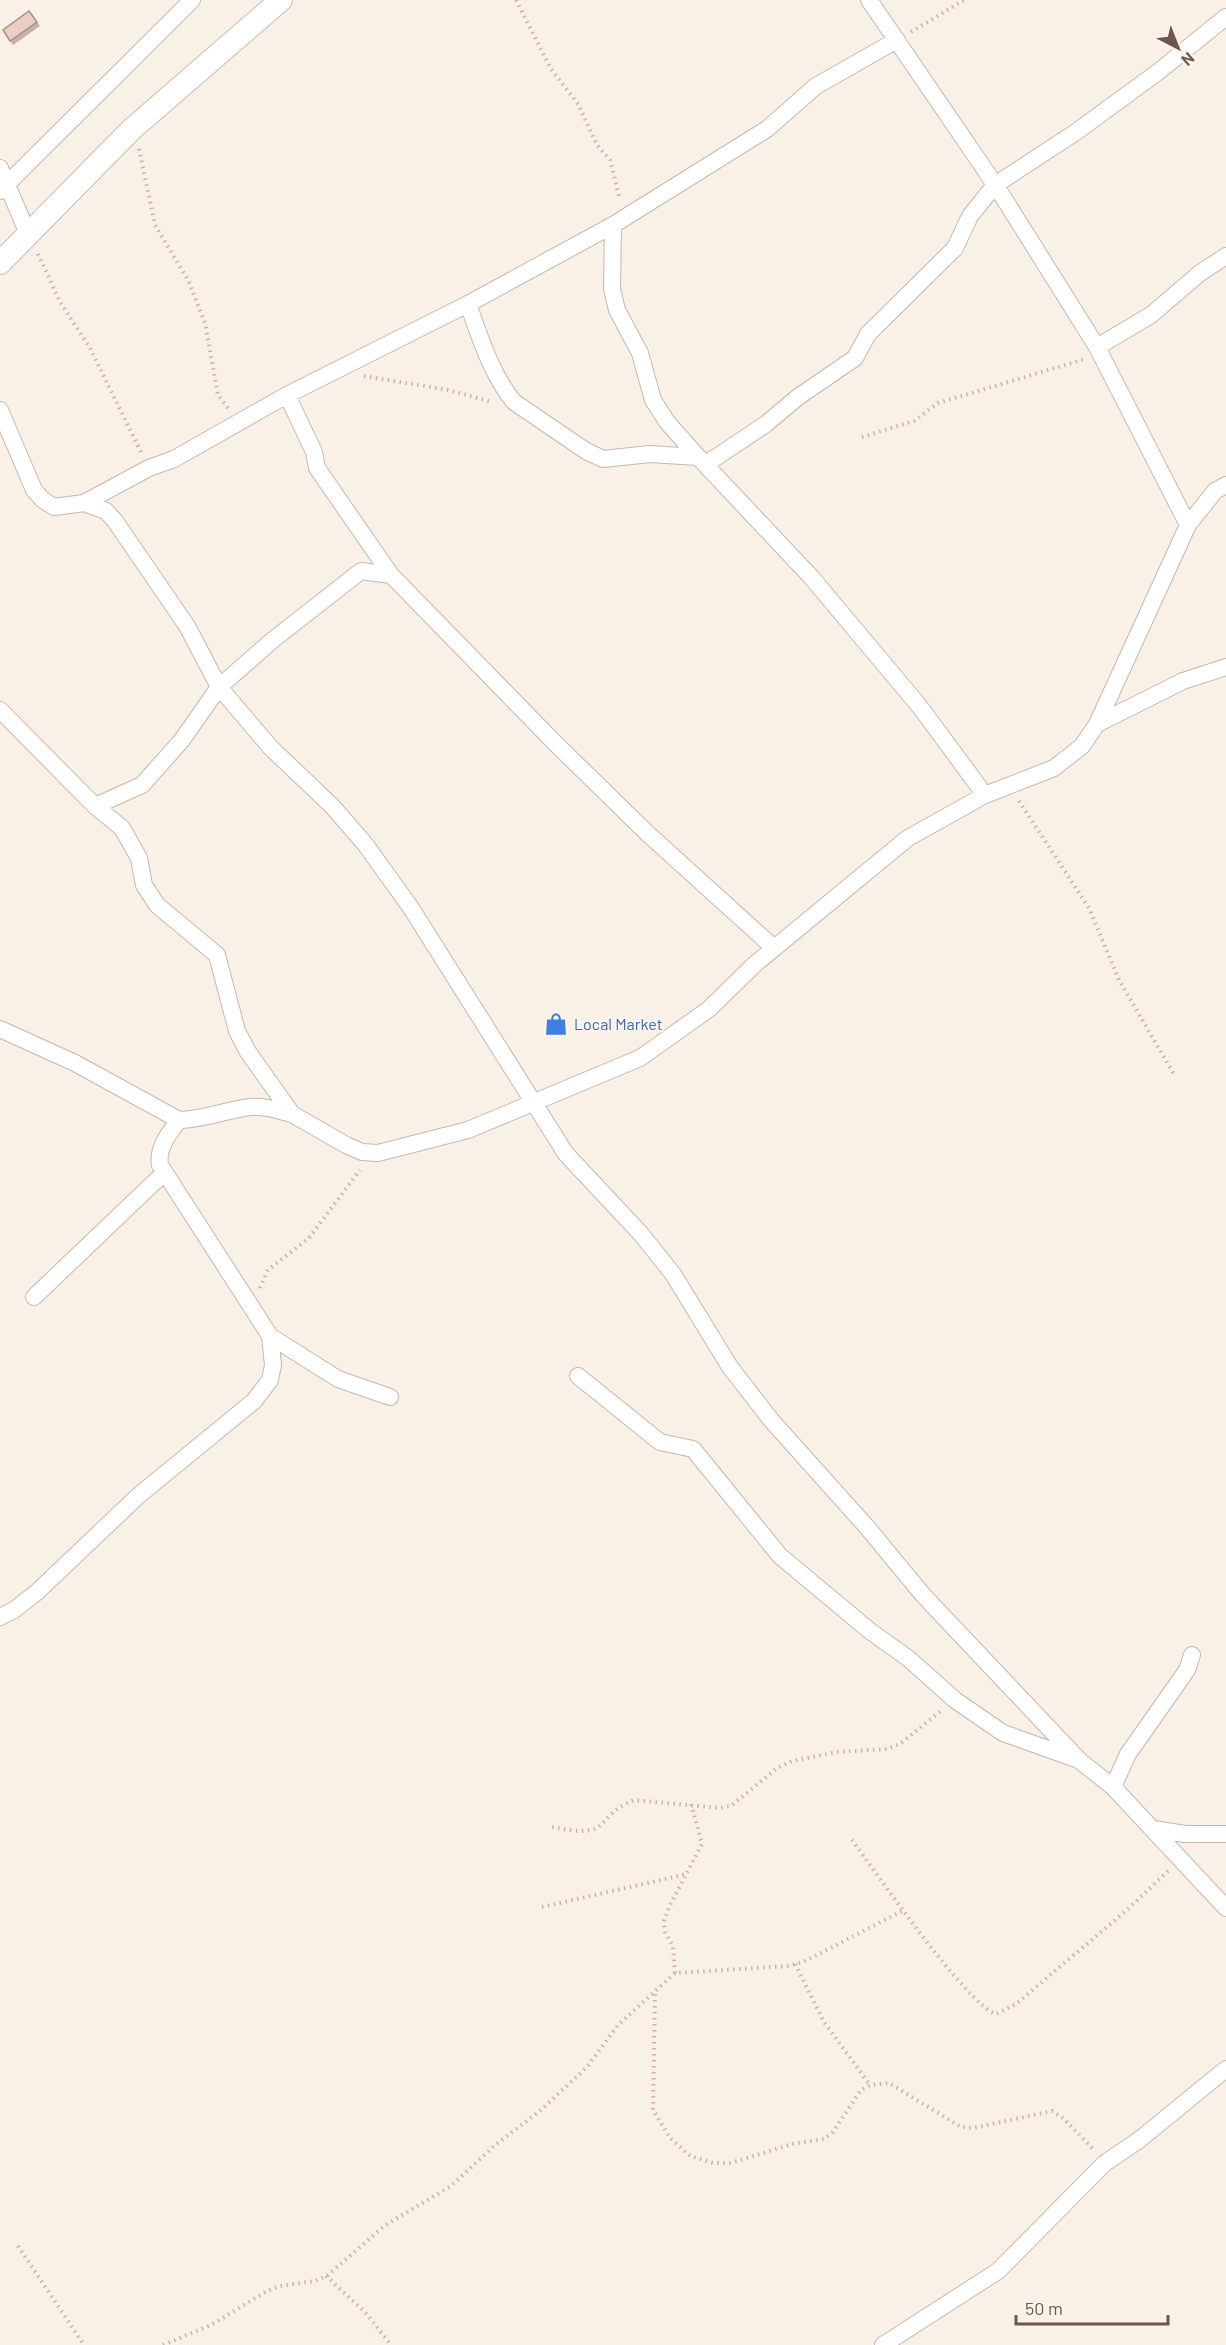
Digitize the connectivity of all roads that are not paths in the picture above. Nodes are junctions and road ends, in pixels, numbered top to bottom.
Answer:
1 (192, 0) edge
2 (281, 0) edge
3 (869, 0) edge
4 (1226, 17) edge
5 (897, 40) junction
6 (0, 168) edge
7 (995, 185) junction
8 (4, 187) edge
9 (618, 221) junction
10 (28, 234) junction
11 (1226, 256) edge
12 (0, 263) edge
13 (468, 304) junction
14 (1098, 351) junction
15 (287, 395) junction
16 (0, 410) edge
17 (702, 461) junction
18 (1226, 485) edge
19 (84, 503) junction
20 (1188, 525) junction
21 (391, 575) junction
22 (1226, 667) edge
23 (219, 687) junction
24 (0, 710) edge
25 (1097, 724) junction
26 (985, 795) junction
27 (95, 806) junction
28 (774, 948) junction
29 (0, 1029) edge
30 (532, 1102) junction
31 (292, 1114) junction
32 (179, 1120) junction
33 (164, 1173) junction
34 (34, 1297) dead end
35 (270, 1336) junction
36 (578, 1376) dead end
37 (390, 1397) dead end
38 (0, 1617) edge
39 (1192, 1655) dead end
40 (1080, 1761) junction
41 (1113, 1787) junction
42 (1153, 1829) junction
43 (1226, 1834) edge
44 (1226, 1908) edge
45 (1226, 2069) edge
46 (883, 2345) edge

1 - 8 street
2 - 10 main road
3 - 5 street
4 - 7 street
5 - 7 street
5 - 9 street
6 - 8 street
7 - 14 street
7 - 17 street
8 - 10 street
9 - 13 street
9 - 17 street
10 - 12 main road
11 - 14 street
13 - 15 street
13 - 17 street
14 - 20 street
15 - 19 street
15 - 21 street
16 - 19 street
17 - 26 street
18 - 20 street
19 - 23 street
20 - 25 street
21 - 23 street
21 - 28 street
22 - 25 street
23 - 27 street
23 - 30 street
24 - 27 street
25 - 26 street
26 - 28 street
27 - 31 street
28 - 30 street
29 - 32 street
30 - 31 street
30 - 40 street
31 - 32 street
32 - 33 street
33 - 34 street
33 - 35 street
35 - 37 street
35 - 38 street
36 - 40 street
39 - 41 street
40 - 41 street
41 - 42 street
42 - 43 street
42 - 44 street
45 - 46 street

